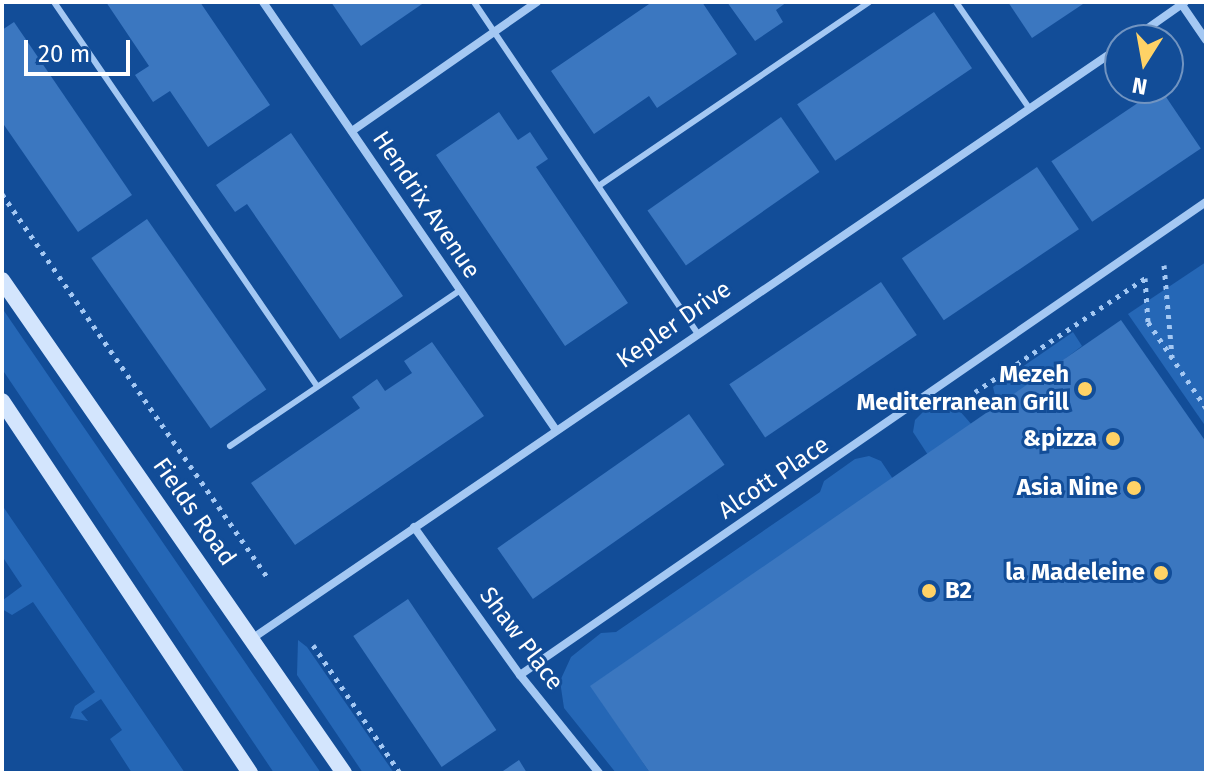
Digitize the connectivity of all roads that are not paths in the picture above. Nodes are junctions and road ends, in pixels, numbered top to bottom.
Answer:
1 (54, 2) edge
2 (263, 2) edge
3 (474, 2) edge
4 (537, 2) edge
5 (869, 2) edge
6 (956, 2) edge
7 (1182, 3) edge
8 (1153, 24) edge
9 (495, 32) junction
10 (1206, 40) edge
11 (1104, 58) edge
12 (1029, 108) junction
13 (352, 131) junction
14 (600, 185) junction
15 (1206, 202) edge
16 (2, 280) edge
17 (459, 291) junction
18 (697, 333) junction
19 (317, 386) junction
20 (2, 401) edge
21 (556, 430) junction
22 (230, 446) dead end
23 (414, 527) junction
24 (253, 638) junction
25 (520, 675) junction
26 (250, 773) edge
27 (344, 773) edge
28 (599, 773) edge

1 - 19 lane
2 - 13 street, Hendrix Avenue
3 - 9 lane
4 - 9 street
5 - 14 lane
6 - 12 lane
7 - 8 street
7 - 10 street
9 - 13 street
9 - 14 lane
11 - 12 street, Kepler Drive
12 - 18 street, Kepler Drive
13 - 17 street, Hendrix Avenue
14 - 18 lane
15 - 25 street, Alcott Place
16 - 24 main road, Fields Road
17 - 19 lane
17 - 21 street, Hendrix Avenue
18 - 21 street, Kepler Drive
19 - 22 lane
20 - 26 main road
21 - 23 street, Kepler Drive
23 - 24 street, Kepler Drive
23 - 25 street, Shaw Place
24 - 27 main road, Fields Road
25 - 28 street, Shaw Place

